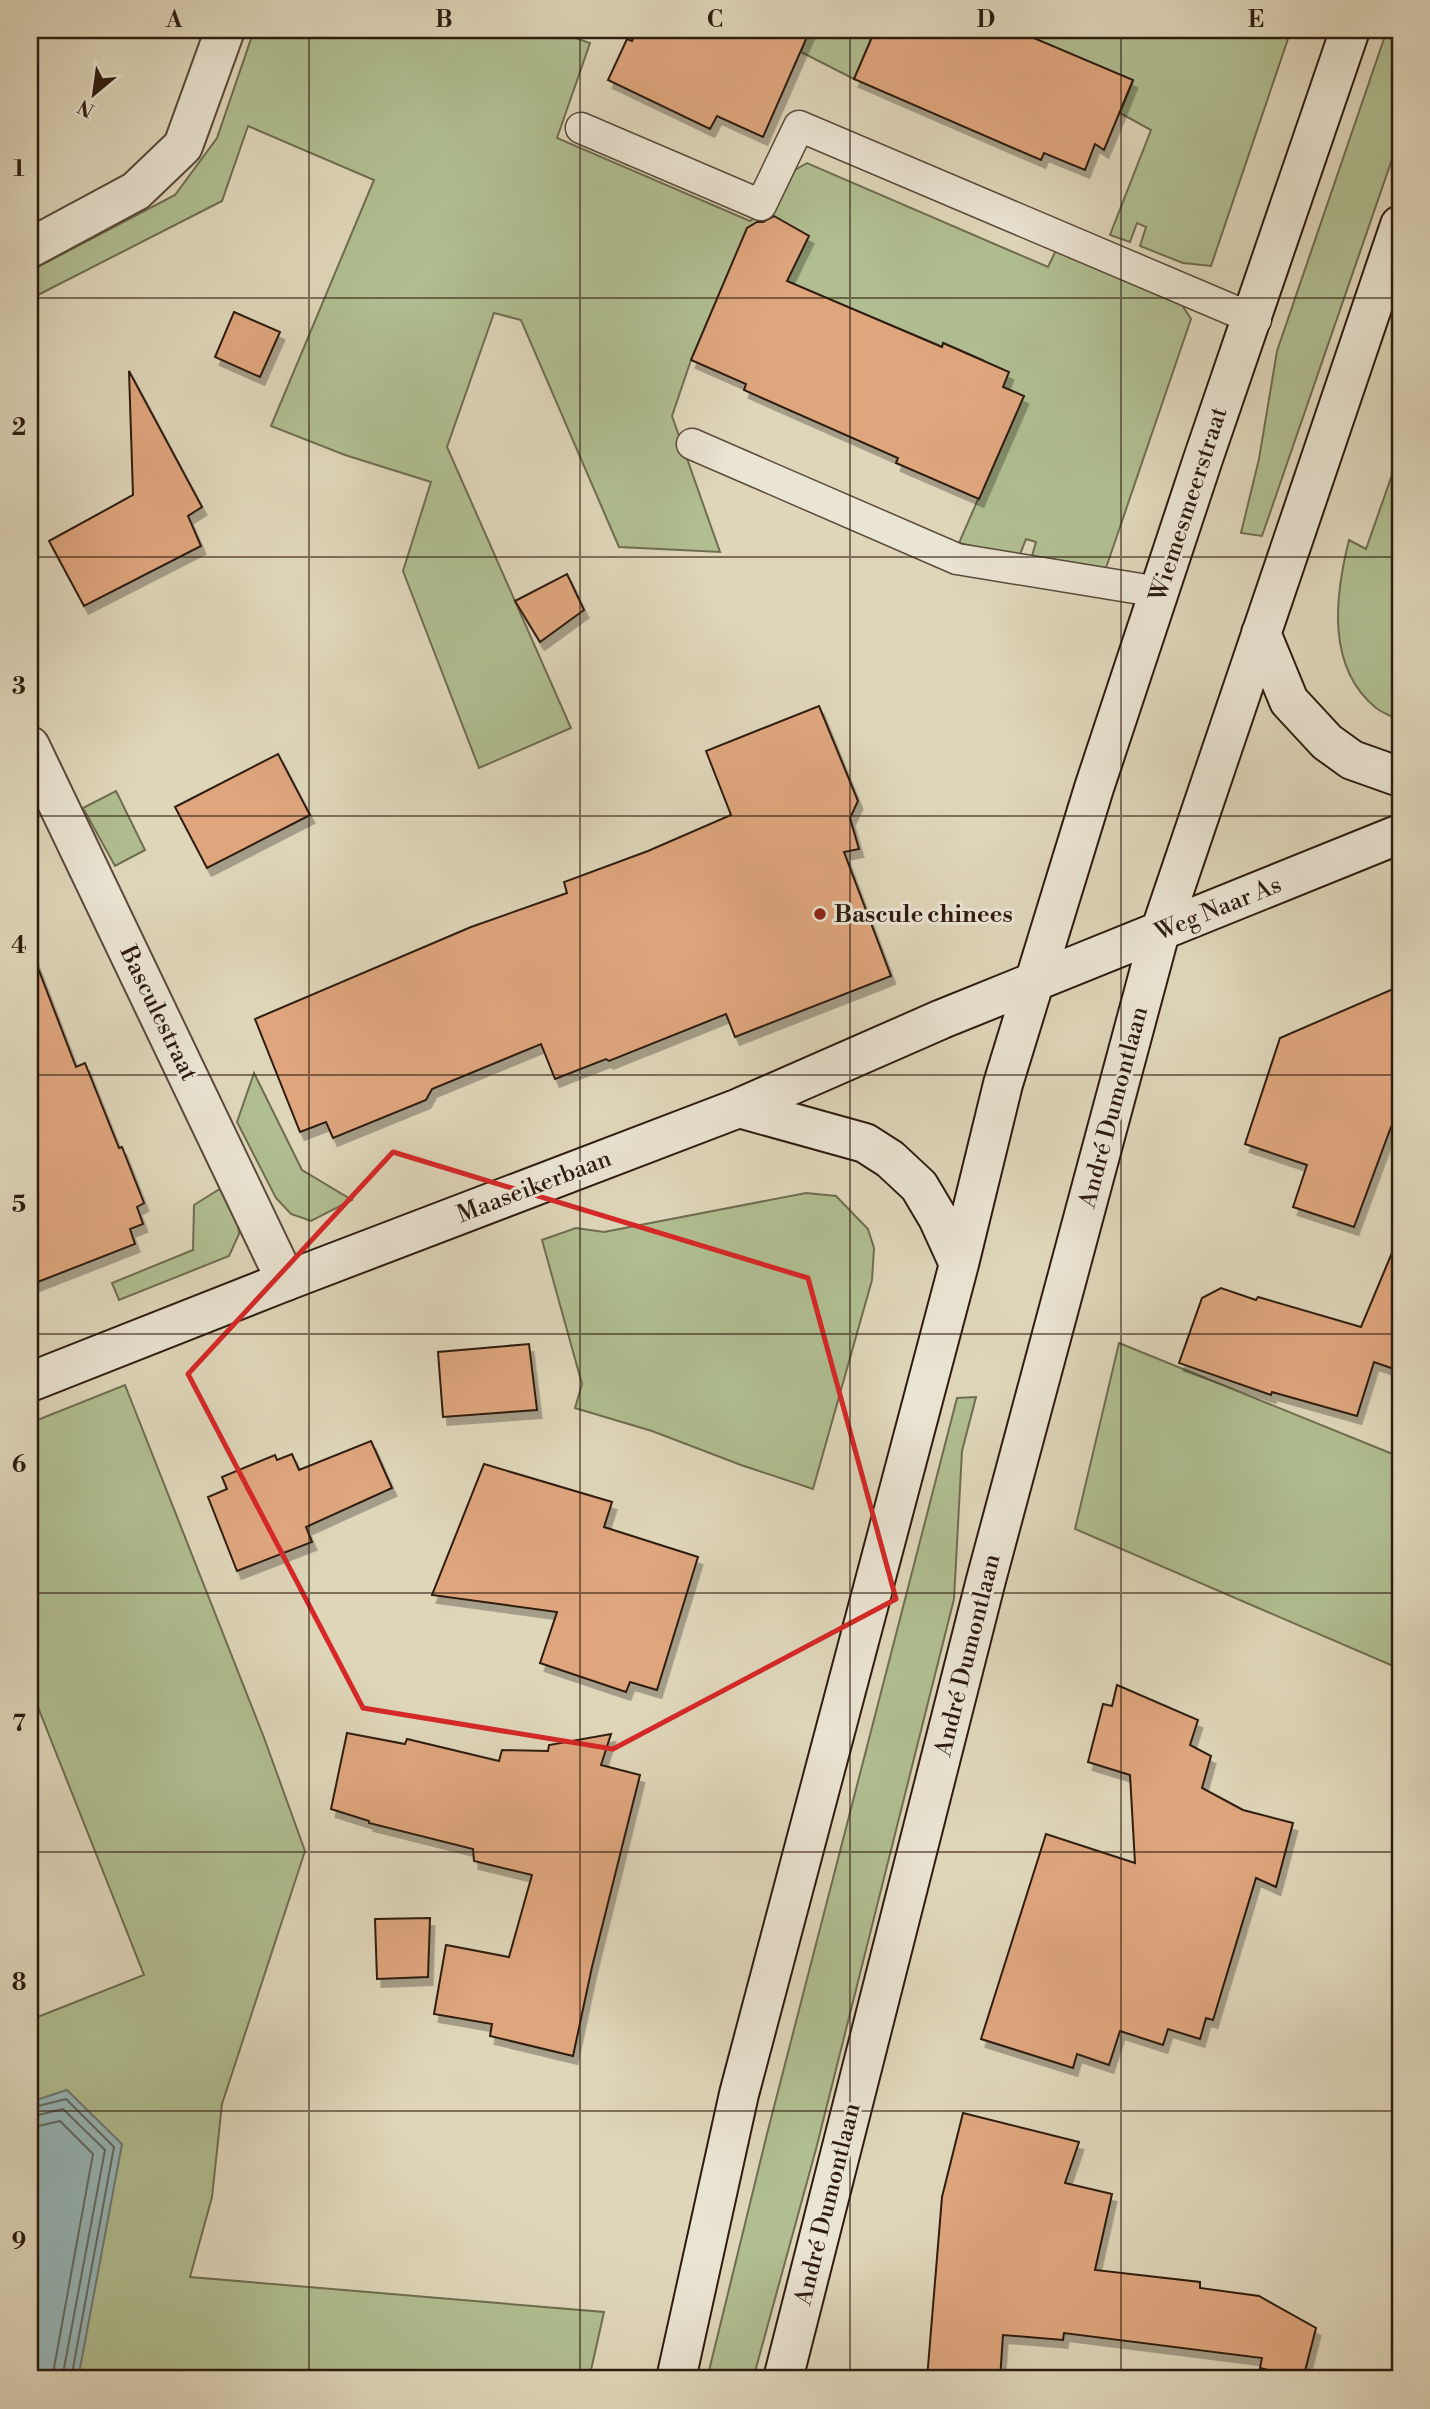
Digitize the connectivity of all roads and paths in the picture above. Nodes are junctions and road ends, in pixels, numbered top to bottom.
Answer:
1 (225, 30) edge
2 (1350, 30) edge
3 (581, 128) dead end
4 (1400, 225) edge
5 (30, 248) edge
6 (1254, 319) junction
7 (692, 444) dead end
8 (1159, 592) junction
9 (1261, 633) junction
10 (30, 746) edge
11 (1400, 778) edge
12 (1400, 834) edge
13 (1160, 932) junction
14 (1036, 981) junction
15 (739, 1108) junction
16 (959, 1264) junction
17 (286, 1281) junction
18 (30, 1382) edge
19 (676, 2379) edge
20 (783, 2379) edge

1 - 5 main road
2 - 6 main road, Wiemesmeerstraat
3 - 6 lane
4 - 9 main road
6 - 8 main road, Wiemesmeerstraat
7 - 8 lane
8 - 14 main road, Wiemesmeerstraat
9 - 11 main road
9 - 13 main road
10 - 17 main road, Basculestraat
12 - 13 main road, Weg Naar As
13 - 14 main road, Weg Naar As
13 - 20 main road, André Dumontlaan
14 - 15 main road, Maaseikerbaan
14 - 16 main road
15 - 16 main road
15 - 17 main road, Maaseikerbaan
16 - 19 main road
17 - 18 main road, Maaseikerbaan

